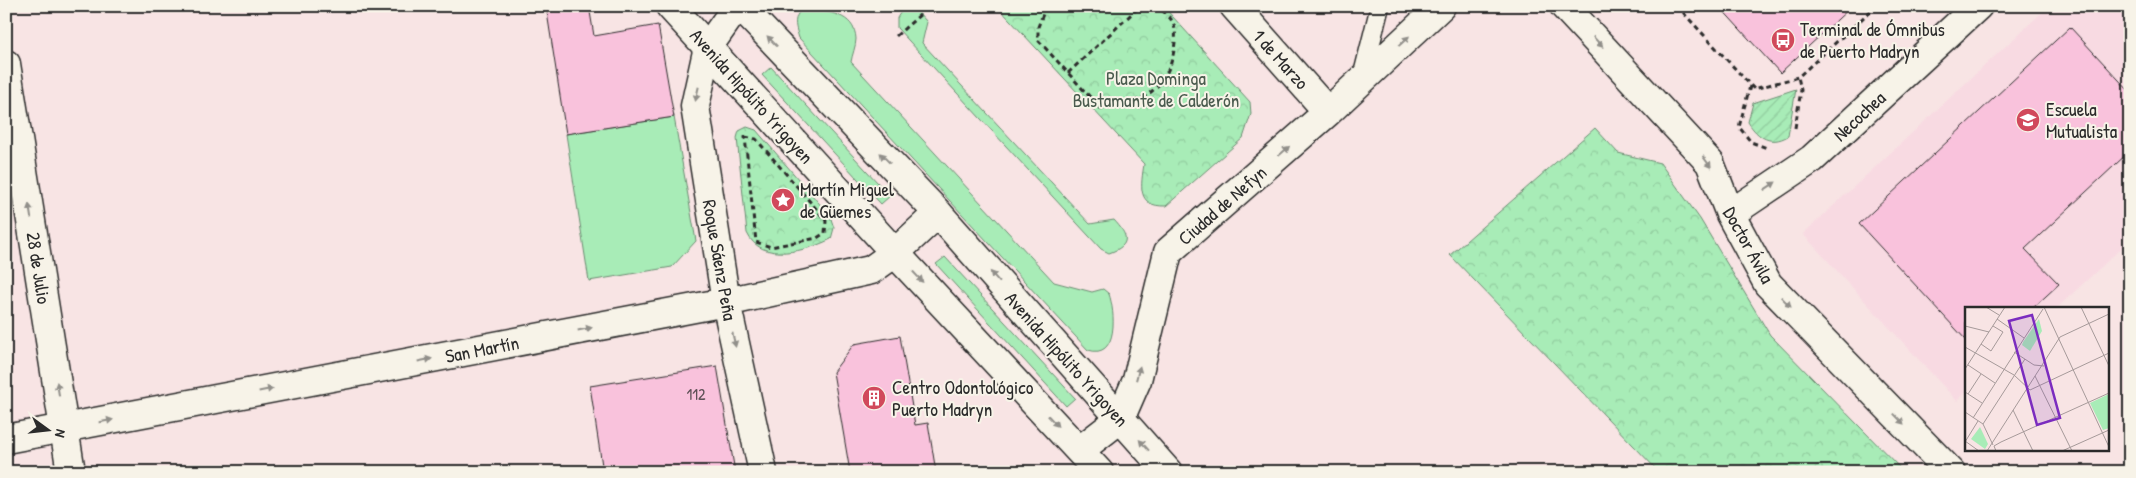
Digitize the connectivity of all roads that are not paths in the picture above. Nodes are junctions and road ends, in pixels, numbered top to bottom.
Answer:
1 (670, 6) edge
2 (738, 6) edge
3 (1234, 6) edge
4 (1380, 6) edge
5 (1441, 6) edge
6 (1564, 6) edge
7 (1978, 6) edge
8 (708, 46) junction
9 (6, 64) edge
10 (1361, 81) junction
11 (1328, 112) junction
12 (938, 213) junction
13 (1730, 214) junction
14 (895, 253) junction
15 (726, 302) junction
16 (1120, 419) junction
17 (64, 429) junction
18 (6, 439) edge
19 (1080, 450) junction
20 (71, 472) edge
21 (764, 472) edge
22 (1099, 472) edge
23 (1168, 472) edge
24 (1951, 472) edge

1 - 8 street, Avenida Hipólito Yrigoyen
2 - 8 street
12 -> 2 street, Avenida Hipólito Yrigoyen
3 - 11 street, 1 de Marzo
4 - 10 lane
10 -> 5 street, Ciudad de Nefyn
6 -> 13 street, Doctor Ávila
13 -> 7 street, Necochea
8 - 14 street, Avenida Hipólito Yrigoyen
8 -> 15 street, Roque Sáenz Peña
17 -> 9 street, 28 de Julio
10 - 11 street, Ciudad de Nefyn
16 -> 11 street, Ciudad de Nefyn
12 - 14 street, San Martín
16 -> 12 street, Avenida Hipólito Yrigoyen
13 -> 24 street, Doctor Ávila
14 - 15 street, San Martín
14 -> 19 street, Avenida Hipólito Yrigoyen
17 -> 15 street, San Martín
15 -> 21 street, Roque Sáenz Peña
16 - 19 street, Ciudad de Nefyn
23 -> 16 street, Avenida Hipólito Yrigoyen
17 - 18 street, San Martín
17 - 20 street, 28 de Julio
19 - 22 street, Avenida Hipólito Yrigoyen

